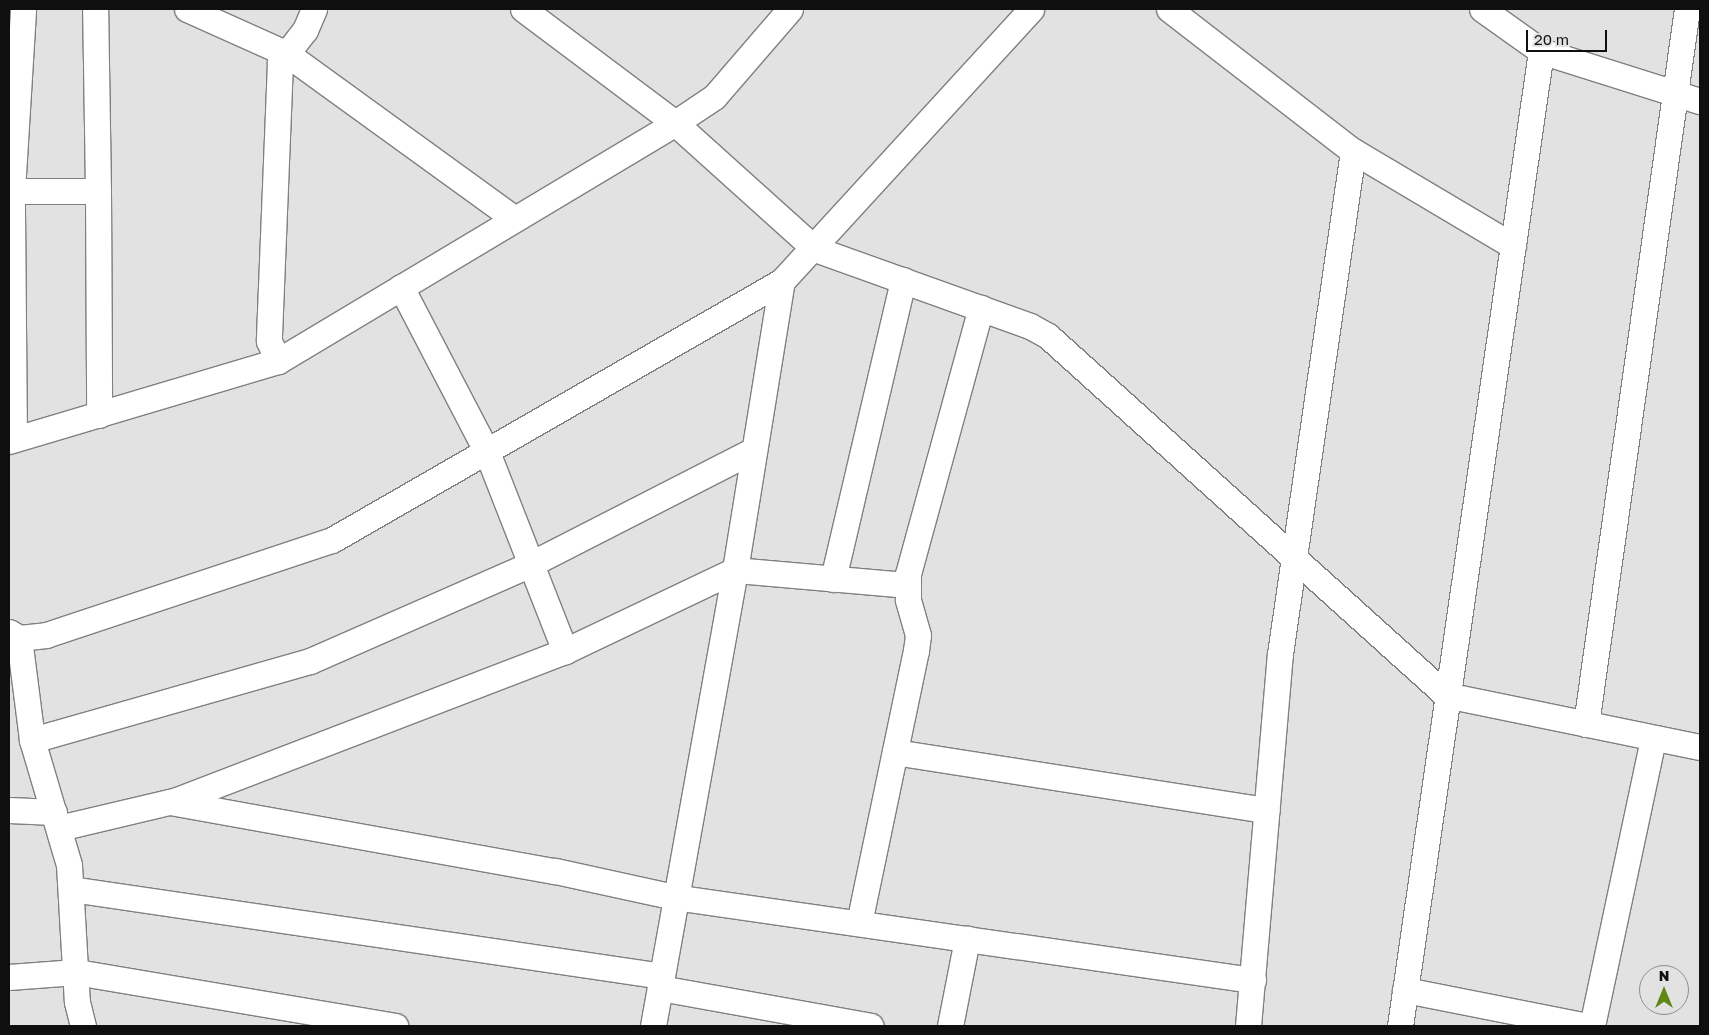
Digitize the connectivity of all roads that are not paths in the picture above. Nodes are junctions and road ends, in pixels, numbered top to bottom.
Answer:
1 (24, 9) edge
2 (95, 9) edge
3 (187, 9) edge
4 (314, 9) edge
5 (523, 9) edge
6 (790, 9) edge
7 (1031, 9) edge
8 (1169, 9) edge
9 (1482, 9) edge
10 (1687, 9) edge
11 (1542, 51) junction
12 (287, 54) junction
13 (1672, 92) junction
14 (1700, 101) edge
15 (675, 123) junction
16 (1353, 151) junction
17 (98, 191) junction
18 (11, 192) edge
19 (515, 219) junction
20 (1512, 246) junction
21 (815, 249) junction
22 (903, 280) junction
23 (782, 281) junction
24 (402, 287) junction
25 (982, 308) junction
26 (278, 361) junction
27 (99, 415) junction
28 (11, 440) edge
29 (754, 450) junction
30 (486, 452) junction
31 (1293, 554) junction
32 (531, 564) junction
33 (735, 570) junction
34 (834, 579) junction
35 (907, 585) junction
36 (14, 635) edge
37 (565, 651) junction
38 (1446, 695) junction
39 (1586, 724) junction
40 (1653, 738) junction
41 (32, 740) junction
42 (1700, 747) edge
43 (895, 752) junction
44 (170, 802) junction
45 (9, 810) edge
46 (1267, 810) junction
47 (57, 820) junction
48 (71, 889) junction
49 (674, 897) junction
50 (859, 923) junction
51 (967, 939) junction
52 (76, 972) junction
53 (9, 977) edge
54 (1253, 980) junction
55 (661, 982) junction
56 (1405, 990) junction
57 (304, 1019) edge
58 (83, 1026) edge
59 (395, 1026) edge
60 (652, 1026) edge
61 (871, 1026) edge
62 (950, 1026) edge
63 (1248, 1026) edge
64 (1400, 1026) edge
65 (1586, 1026) edge
66 (1592, 1026) edge

1 - 18 street
2 - 17 street
3 - 12 street
4 - 12 street
5 - 15 street
6 - 15 street
7 - 21 street
8 - 16 street
9 - 11 street
10 - 13 street
11 - 13 street
11 - 20 street
12 - 19 street
12 - 26 street
13 - 14 street
13 - 39 street
15 - 19 street
15 - 21 street
16 - 20 street
16 - 31 street
17 - 18 street
17 - 27 street
18 - 28 street
19 - 24 street
20 - 38 street
21 - 22 street
21 - 23 street
22 - 25 street
22 - 34 street
23 - 29 street
23 - 30 street
24 - 26 street
24 - 30 street
25 - 31 street
25 - 35 street
26 - 27 street
27 - 28 street
29 - 32 street
29 - 33 street
30 - 32 street
30 - 36 street
31 - 38 street
31 - 46 street
32 - 37 street
32 - 41 street
33 - 34 street
33 - 37 street
33 - 49 street
34 - 35 street
35 - 43 street
36 - 41 street
37 - 44 street
38 - 39 street
38 - 56 street
39 - 40 street
40 - 42 street
40 - 66 street
41 - 47 street
43 - 46 street
43 - 50 street
44 - 47 street
44 - 49 street
45 - 47 street
46 - 54 street
47 - 48 street
48 - 52 street
48 - 55 street
49 - 50 street
49 - 55 street
50 - 51 street
51 - 54 street
51 - 62 street
52 - 53 street
52 - 57 street
52 - 58 street
54 - 63 street
55 - 60 street
55 - 61 street
56 - 64 street
56 - 65 street
57 - 59 street

